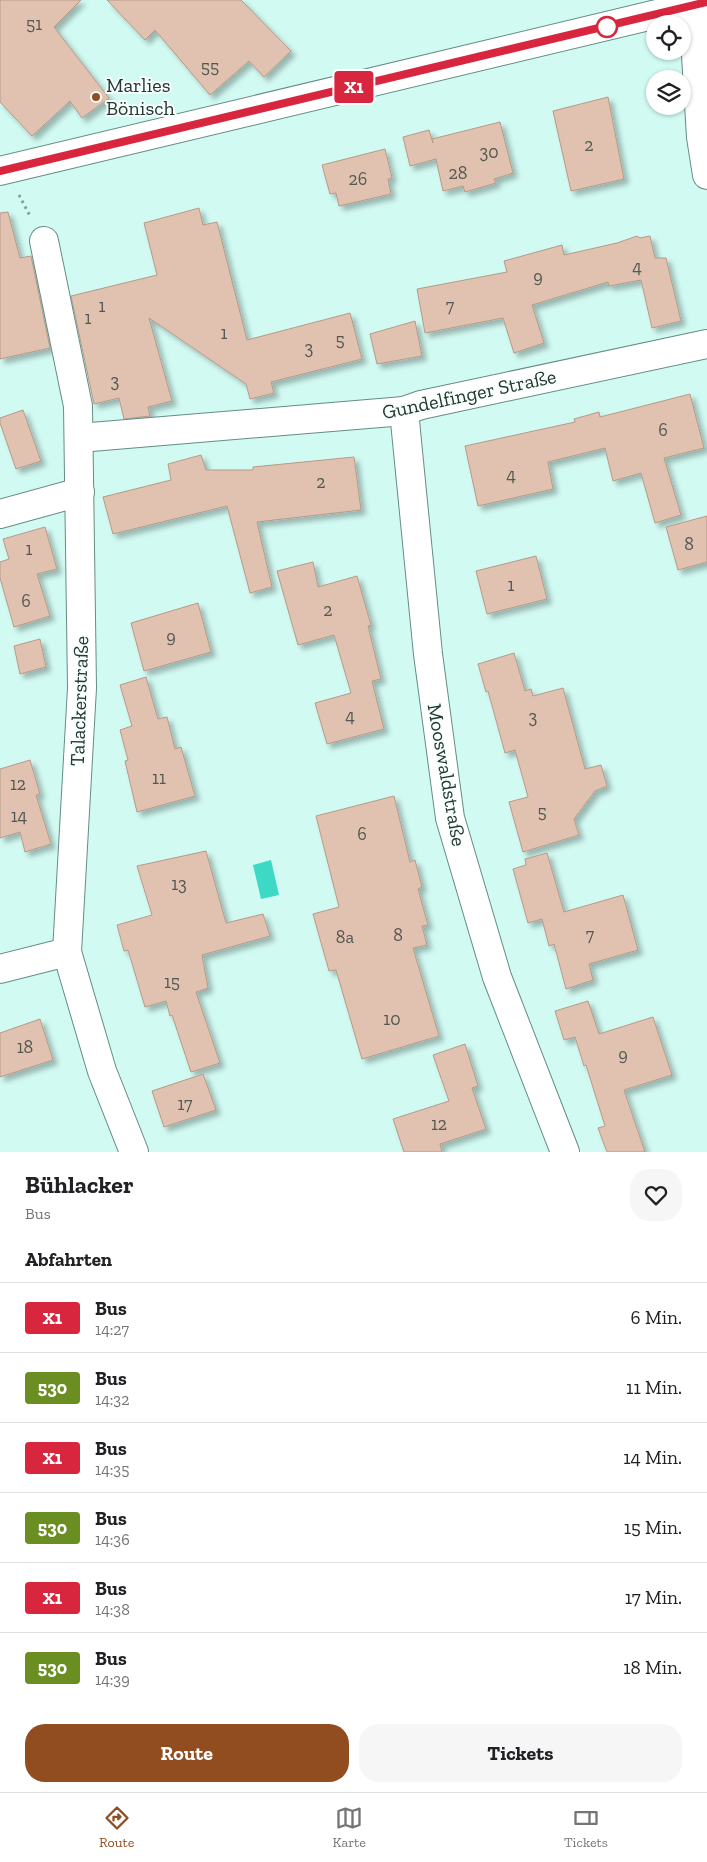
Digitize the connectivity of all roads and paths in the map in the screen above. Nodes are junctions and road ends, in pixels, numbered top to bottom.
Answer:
1 (698, 3) edge
2 (0, 171) edge
3 (707, 175) edge
4 (44, 241) joint
5 (707, 344) edge
6 (404, 411) junction
7 (79, 438) junction
8 (80, 492) junction
9 (0, 514) edge
10 (67, 952) junction
11 (0, 968) edge
12 (134, 1152) edge
13 (565, 1152) edge

1 - 2 street
1 - 3 street
2 - 4 path
4 - 7 street, Talackerstraße
5 - 6 street, Gundelfinger Straße
6 - 7 street, Gundelfinger Straße
6 - 13 street, Mooswaldstraße
7 - 8 street, Talackerstraße
8 - 9 street
8 - 10 street, Talackerstraße
10 - 11 street
10 - 12 street, Talackerstraße

